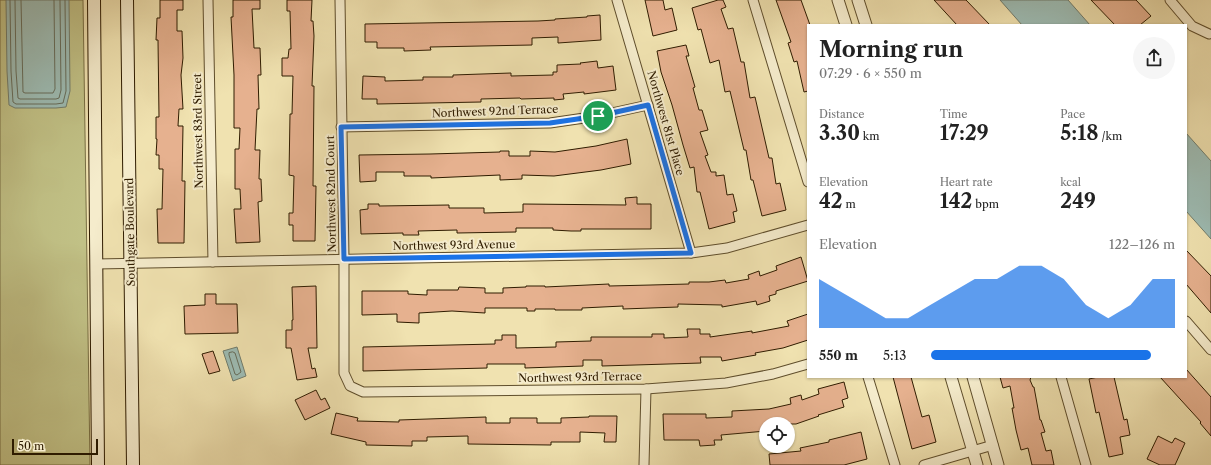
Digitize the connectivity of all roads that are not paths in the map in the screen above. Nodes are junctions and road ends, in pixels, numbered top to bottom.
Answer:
1 (94, 0) edge
2 (127, 0) edge
3 (208, 0) edge
4 (340, 0) edge
5 (617, 0) edge
6 (753, 0) edge
7 (838, 0) edge
8 (858, 0) edge
9 (1170, 0) edge
10 (846, 24) edge
11 (866, 24) edge
12 (1209, 34) dead end
13 (648, 105) junction
14 (341, 127) junction
15 (807, 179) edge
16 (807, 225) edge
17 (691, 253) junction
18 (344, 259) junction
19 (213, 262) junction
20 (96, 264) junction
21 (131, 264) junction
22 (1187, 322) edge
23 (1211, 350) edge
24 (807, 364) edge
25 (868, 378) edge
26 (951, 378) edge
27 (973, 378) edge
28 (1061, 378) edge
29 (350, 386) joint
30 (646, 389) junction
31 (993, 445) junction
32 (973, 451) junction
33 (98, 465) edge
34 (132, 465) edge
35 (644, 465) edge
36 (895, 465) edge
37 (924, 465) edge
38 (977, 465) edge
39 (998, 465) edge
40 (1086, 465) edge

1 - 20 main road
2 - 21 main road, Southgate Boulevard
3 - 19 street, Northwest 83rd Street
4 - 14 street, Northwest 82nd Court
5 - 13 street, Northwest 81st Place
6 - 15 street
7 - 10 street
8 - 11 street
9 - 12 street
13 - 14 street, Northwest 92nd Terrace
13 - 17 street, Northwest 81st Place
14 - 18 street, Northwest 82nd Court
16 - 17 street, Northwest 93rd Avenue
17 - 18 street, Northwest 93rd Avenue
18 - 19 street, Northwest 93rd Avenue
18 - 29 street, Northwest 82nd Court
19 - 21 street, Northwest 93rd Avenue
20 - 21 street, Northwest 93rd Avenue
20 - 33 main road
21 - 34 main road, Southgate Boulevard
22 - 23 street
24 - 30 street, Northwest 93rd Terrace
25 - 36 street
26 - 32 street
27 - 31 street
28 - 40 street
29 - 30 street, Northwest 93rd Terrace
30 - 35 street
31 - 32 street
31 - 39 street
32 - 37 street
32 - 38 street

